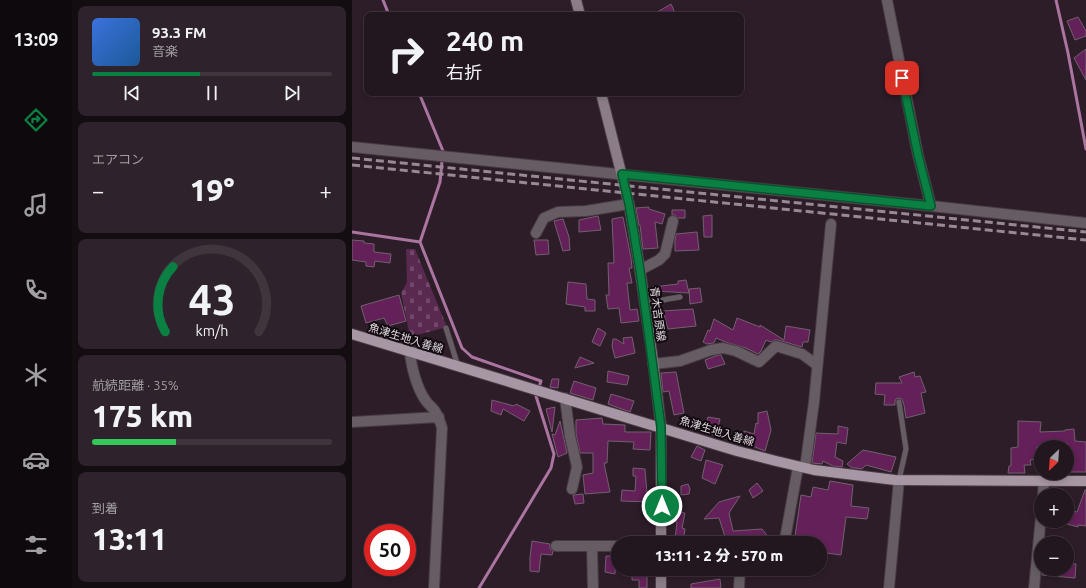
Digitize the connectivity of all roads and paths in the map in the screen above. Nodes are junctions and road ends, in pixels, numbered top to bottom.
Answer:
1 (576, 0) edge
2 (887, 0) edge
3 (579, 12) edge
4 (602, 96) edge
5 (352, 147) edge
6 (622, 174) junction
7 (629, 204) junction
8 (931, 206) junction
9 (673, 221) dead end
10 (1086, 223) edge
11 (831, 224) dead end
12 (536, 233) dead end
13 (640, 270) junction
14 (680, 297) dead end
15 (645, 304) junction
16 (446, 328) dead end
17 (352, 334) edge
18 (410, 352) junction
19 (653, 364) junction
20 (817, 365) junction
21 (458, 366) junction
22 (565, 398) junction
23 (899, 402) dead end
24 (439, 417) junction
25 (352, 422) edge
26 (661, 427) junction
27 (801, 468) junction
28 (899, 480) junction
29 (1034, 480) edge
30 (1044, 480) joint
31 (1086, 481) edge
32 (1043, 488) edge
33 (572, 489) dead end
34 (1040, 528) edge
35 (661, 536) edge
36 (786, 536) edge
37 (556, 546) dead end
38 (592, 546) junction
39 (611, 546) edge
40 (661, 576) edge
41 (740, 576) edge
42 (434, 588) edge
43 (593, 588) edge
44 (661, 588) edge
45 (739, 588) edge
46 (888, 588) edge
47 (1034, 588) edge

1 - 3 main road
2 - 8 street
4 - 6 main road, 青木吉原線
5 - 6 street
6 - 7 main road, 青木吉原線
6 - 8 street
7 - 12 street
7 - 13 main road, 青木吉原線
8 - 10 street
9 - 13 street
11 - 20 street
13 - 15 main road, 青木吉原線
14 - 15 lane
15 - 19 main road, 青木吉原線
16 - 21 lane
17 - 18 main road, 魚津生地入善線
18 - 21 main road, 魚津生地入善線
18 - 24 street
19 - 20 street
19 - 26 main road, 青木吉原線
20 - 27 street
21 - 22 main road, 魚津生地入善線
22 - 26 main road, 魚津生地入善線
22 - 33 street
23 - 28 lane
24 - 25 street
24 - 42 street
26 - 27 main road, 魚津生地入善線
26 - 35 main road, 青木吉原線
27 - 28 main road, 魚津生地入善線
27 - 36 street
28 - 29 main road, 魚津生地入善線
28 - 46 street
30 - 31 main road, 魚津生地入善線
30 - 32 street
34 - 47 street
37 - 38 street
38 - 39 street
38 - 43 street
40 - 44 main road
41 - 45 street

